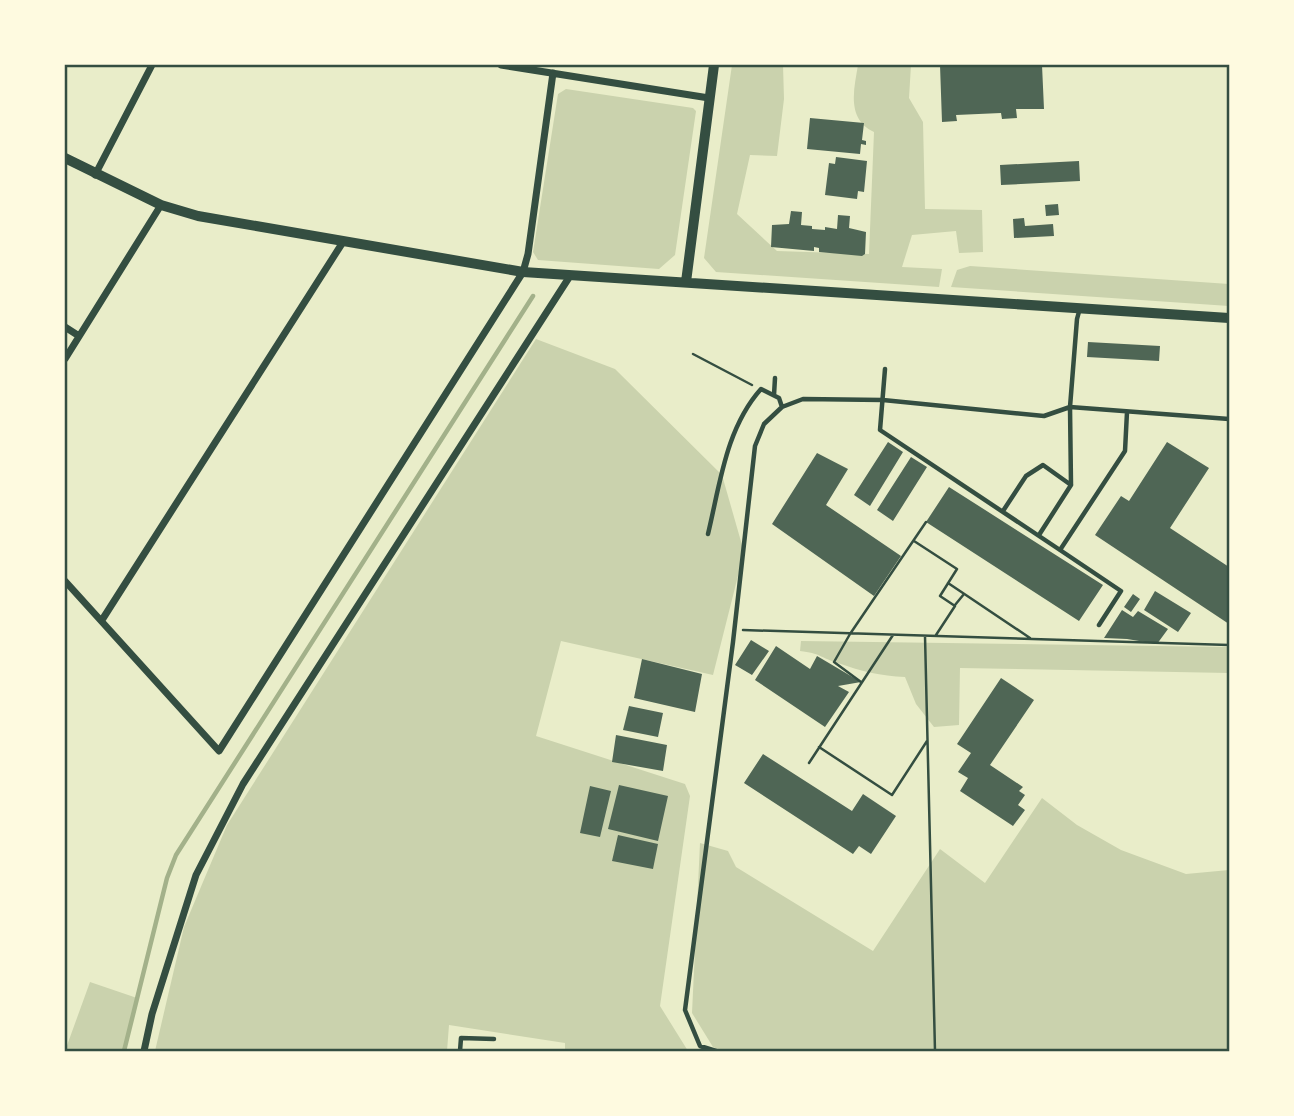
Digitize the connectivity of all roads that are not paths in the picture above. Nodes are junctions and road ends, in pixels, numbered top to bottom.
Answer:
1 (152, 65) edge
2 (503, 65) edge
3 (714, 65) edge
4 (553, 73) junction
5 (709, 98) junction
6 (65, 158) edge
7 (95, 175) junction
8 (161, 205) junction
9 (343, 242) junction
10 (523, 272) junction
11 (570, 276) junction
12 (685, 282) junction
13 (1080, 308) junction
14 (1229, 318) edge
15 (65, 327) edge
16 (79, 336) junction
17 (65, 359) edge
18 (885, 369) dead end
19 (775, 378) dead end
20 (774, 396) junction
21 (883, 400) junction
22 (782, 407) junction
23 (1070, 407) junction
24 (1127, 412) junction
25 (1229, 419) edge
26 (1071, 485) junction
27 (1003, 511) junction
28 (708, 534) dead end
29 (1039, 535) junction
30 (1060, 550) junction
31 (65, 581) edge
32 (102, 620) junction
33 (1099, 625) dead end
34 (494, 1039) dead end
35 (144, 1051) edge
36 (460, 1051) edge
37 (716, 1051) edge

1 - 7 street
2 - 4 street
3 - 5 street
4 - 5 street
4 - 10 street
5 - 12 street
6 - 7 street
7 - 8 street
8 - 9 street
8 - 16 street
9 - 10 street
9 - 32 street
10 - 11 street
10 - 32 street
11 - 12 street
11 - 35 street
12 - 13 street
13 - 14 street
13 - 23 lane
15 - 16 street
16 - 17 street
18 - 21 lane
19 - 20 lane
20 - 22 lane
20 - 28 lane
21 - 22 lane
21 - 23 lane
21 - 27 lane
22 - 37 lane
23 - 24 lane
23 - 26 lane
24 - 25 lane
24 - 30 lane
26 - 27 lane
26 - 29 lane
27 - 29 lane
29 - 30 lane
30 - 33 lane
31 - 32 street
34 - 36 lane

